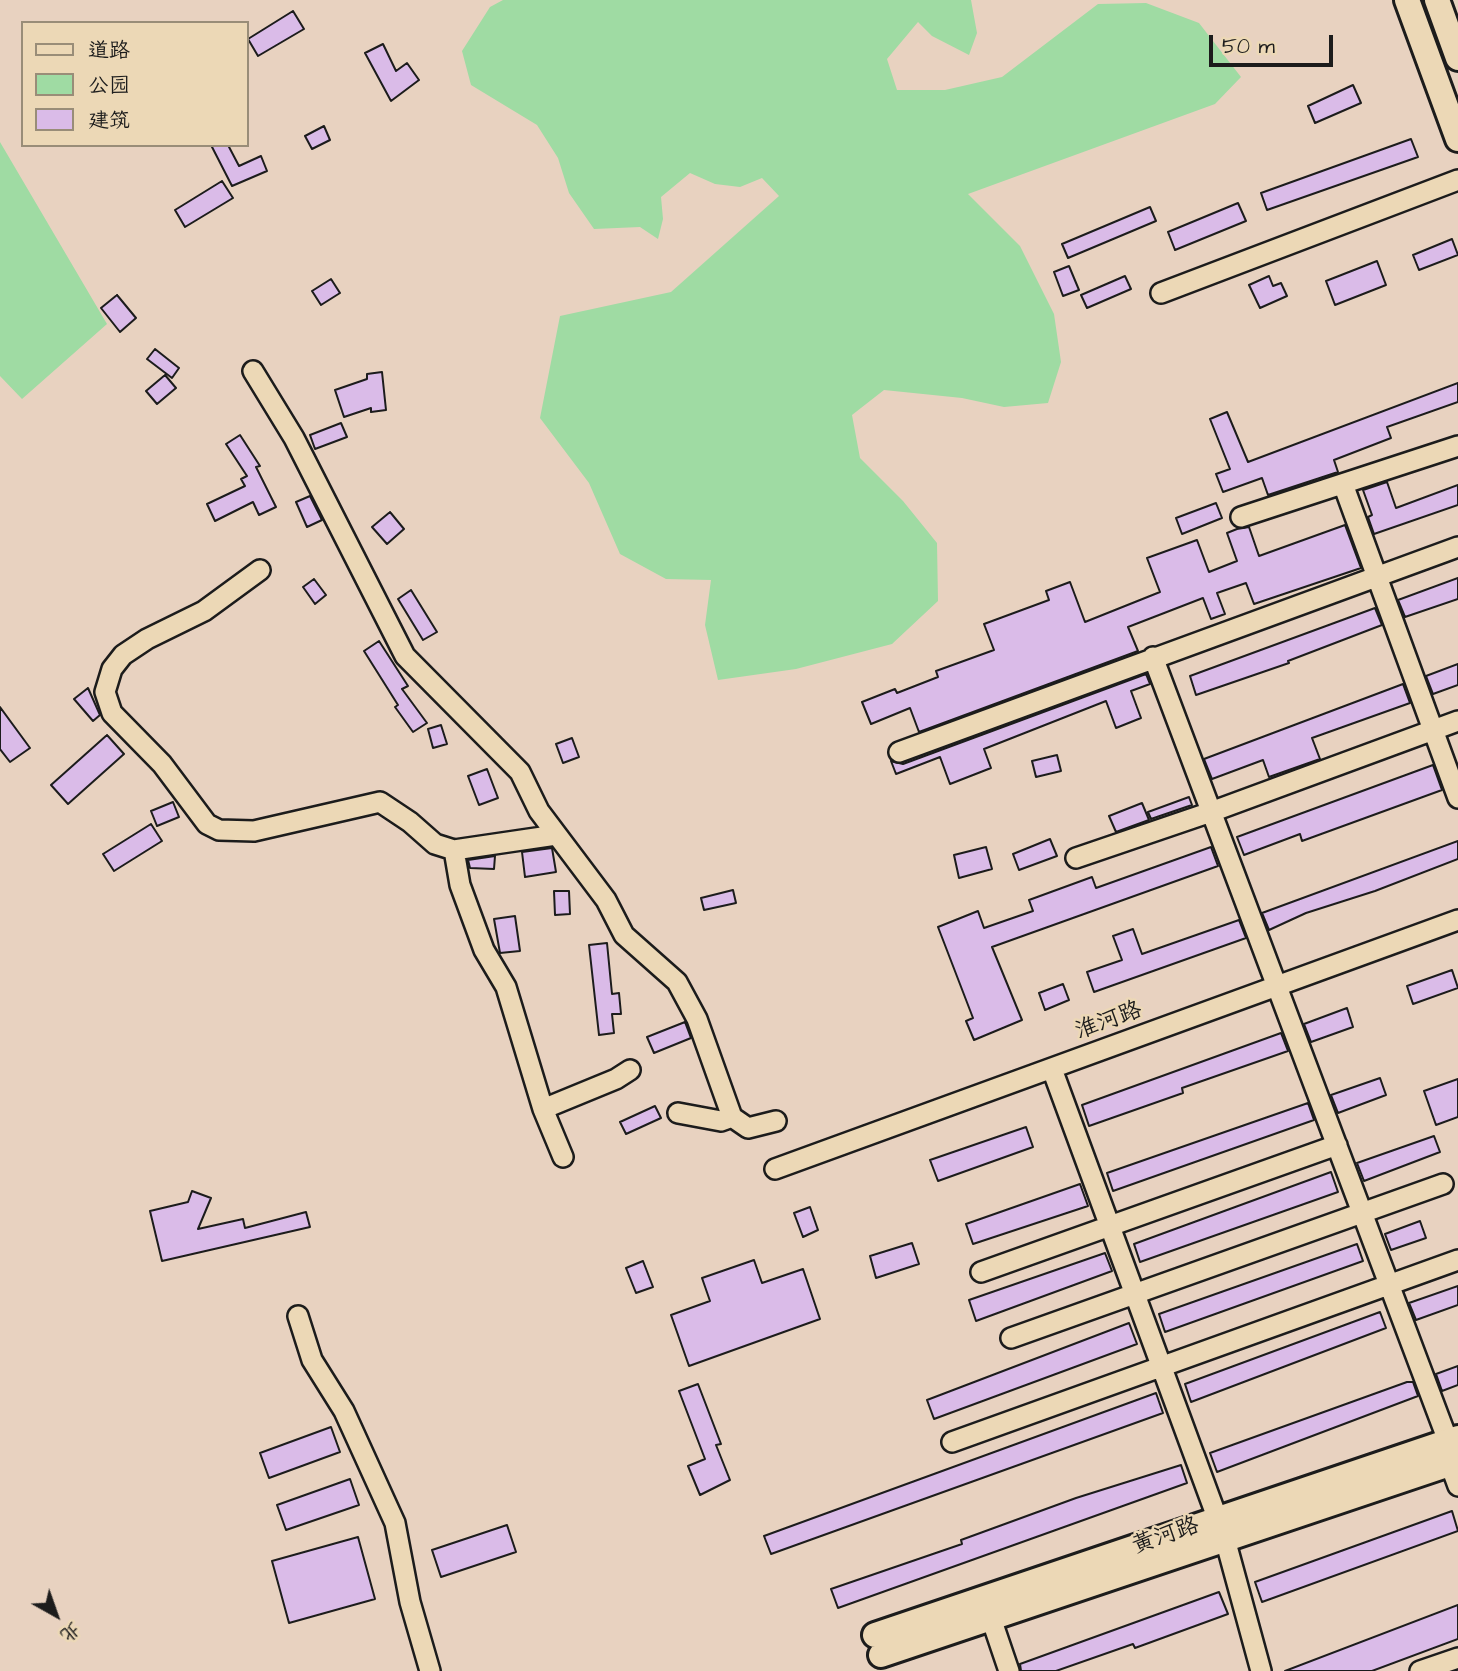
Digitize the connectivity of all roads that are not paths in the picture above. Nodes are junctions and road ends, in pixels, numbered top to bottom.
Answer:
1 (1406, 0) edge
2 (1437, 0) edge
3 (1458, 58) edge
4 (1458, 139) edge
5 (1458, 180) edge
6 (1161, 293) dead end
7 (253, 372) dead end
8 (1457, 448) edge
9 (1343, 484) junction
10 (1241, 517) dead end
11 (1458, 547) edge
12 (260, 570) dead end
13 (1377, 575) junction
14 (1153, 657) junction
15 (1458, 721) edge
16 (1433, 730) junction
17 (899, 752) dead end
18 (1458, 798) edge
19 (1212, 812) junction
20 (556, 835) junction
21 (454, 850) junction
22 (1076, 858) dead end
23 (1458, 920) edge
24 (1277, 987) junction
25 (630, 1069) dead end
26 (1052, 1069) junction
27 (543, 1109) junction
28 (678, 1113) dead end
29 (733, 1117) junction
30 (776, 1121) dead end
31 (1337, 1145) junction
32 (563, 1157) dead end
33 (775, 1169) dead end
34 (1443, 1184) dead end
35 (1363, 1213) junction
36 (1111, 1226) junction
37 (1458, 1260) edge
38 (981, 1272) dead end
39 (1390, 1286) junction
40 (1136, 1294) junction
41 (298, 1316) dead end
42 (1011, 1338) dead end
43 (1163, 1365) junction
44 (952, 1442) dead end
45 (1454, 1458) edge
46 (1221, 1529) junction
47 (991, 1618) junction
48 (1458, 1658) edge
49 (430, 1671) edge
50 (1009, 1671) edge
51 (1261, 1671) edge
52 (1420, 1671) edge

1 - 4 main road
2 - 3 main road
5 - 6 street
7 - 20 street
8 - 9 street
9 - 10 street
9 - 13 street
11 - 13 street
12 - 21 street
13 - 14 street
13 - 16 street
14 - 17 street
14 - 19 street
15 - 16 street
16 - 18 street
16 - 19 street
19 - 22 street
19 - 24 street
20 - 21 street
20 - 29 street
21 - 27 street
23 - 24 street, 淮河路
24 - 26 street, 淮河路
24 - 31 street
25 - 27 street
26 - 33 street, 淮河路
26 - 36 street
27 - 32 street
28 - 29 street
29 - 30 street
31 - 35 street
31 - 36 street
34 - 35 street
35 - 39 street
35 - 40 street
36 - 38 street
36 - 40 street
37 - 39 street
39 - 43 street
39 - 45 street
40 - 42 street
40 - 43 street
41 - 49 street
43 - 44 street
43 - 46 street
45 - 46 main road, 黄河路
46 - 47 main road, 黄河路
46 - 47 main road, 黄河路
46 - 51 street
47 - 50 street
48 - 52 street

